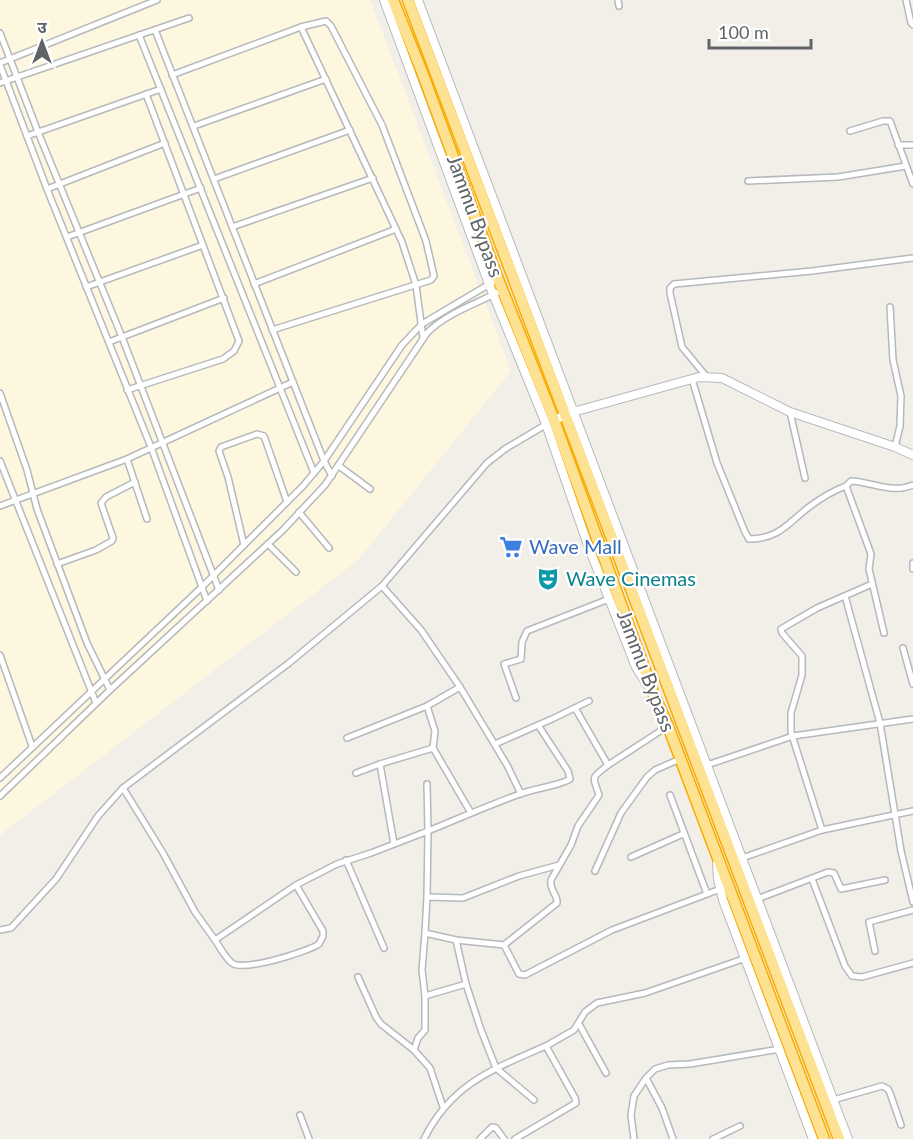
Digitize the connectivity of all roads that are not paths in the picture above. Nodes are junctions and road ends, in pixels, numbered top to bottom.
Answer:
1 (157, 0) edge
2 (384, 0) edge
3 (393, 0) edge
4 (408, 0) edge
5 (418, 0) edge
6 (906, 0) edge
7 (189, 18) dead end
8 (913, 25) edge
9 (301, 27) junction
10 (155, 30) junction
11 (0, 33) edge
12 (139, 35) junction
13 (10, 59) junction
14 (0, 64) edge
15 (172, 75) junction
16 (17, 76) junction
17 (326, 79) junction
18 (7, 80) junction
19 (0, 83) edge
20 (161, 89) junction
21 (146, 94) junction
22 (194, 126) junction
23 (350, 130) junction
24 (850, 131) dead end
25 (38, 132) junction
26 (27, 136) junction
27 (165, 142) junction
28 (898, 145) junction
29 (913, 146) edge
30 (906, 166) junction
31 (373, 178) junction
32 (214, 179) junction
33 (748, 181) dead end
34 (61, 184) junction
35 (913, 184) edge
36 (201, 188) junction
37 (47, 189) junction
38 (184, 194) junction
39 (232, 227) junction
40 (396, 229) junction
41 (79, 233) junction
42 (67, 237) junction
43 (203, 245) junction
44 (913, 258) edge
45 (99, 283) junction
46 (254, 284) junction
47 (416, 285) junction
48 (86, 287) junction
49 (496, 287) junction
50 (224, 298) junction
51 (890, 307) dead end
52 (422, 324) junction
53 (272, 330) junction
54 (122, 337) junction
55 (423, 338) junction
56 (109, 342) junction
57 (706, 376) junction
58 (692, 379) junction
59 (293, 382) junction
60 (141, 386) junction
61 (280, 387) junction
62 (128, 390) junction
63 (0, 393) edge
64 (790, 412) junction
65 (569, 414) junction
66 (550, 422) junction
67 (163, 442) junction
68 (151, 447) junction
69 (895, 447) junction
70 (913, 455) edge
71 (127, 459) junction
72 (0, 461) edge
73 (324, 461) junction
74 (339, 466) junction
75 (314, 473) junction
76 (332, 476) junction
77 (805, 478) dead end
78 (135, 482) junction
79 (913, 485) edge
80 (846, 486) junction
81 (370, 489) dead end
82 (34, 494) junction
83 (15, 500) junction
84 (287, 502) junction
85 (0, 506) edge
86 (300, 512) junction
87 (147, 519) dead end
88 (268, 544) junction
89 (244, 545) junction
90 (329, 548) dead end
91 (913, 563) edge
92 (57, 564) junction
93 (913, 569) edge
94 (296, 572) dead end
95 (214, 575) junction
96 (872, 584) junction
97 (203, 586) junction
98 (382, 586) junction
99 (219, 590) junction
100 (845, 596) junction
101 (609, 599) junction
102 (207, 601) junction
103 (884, 633) dead end
104 (903, 648) dead end
105 (0, 655) edge
106 (104, 679) junction
107 (913, 684) edge
108 (460, 687) junction
109 (110, 690) junction
110 (91, 691) junction
111 (654, 695) junction
112 (516, 698) dead end
113 (589, 701) dead end
114 (96, 703) junction
115 (427, 706) junction
116 (575, 708) junction
117 (913, 719) edge
118 (880, 723) junction
119 (538, 725) junction
120 (668, 726) junction
121 (793, 736) junction
122 (347, 738) dead end
123 (495, 744) junction
124 (32, 746) junction
125 (433, 748) junction
126 (680, 759) junction
127 (380, 764) junction
128 (608, 765) junction
129 (707, 765) junction
130 (356, 773) dead end
131 (0, 778) edge
132 (427, 784) dead end
133 (123, 788) junction
134 (521, 794) junction
135 (670, 795) dead end
136 (0, 796) edge
137 (913, 811) edge
138 (471, 813) junction
139 (896, 815) junction
140 (822, 830) junction
141 (428, 831) junction
142 (683, 834) junction
143 (394, 844) junction
144 (631, 857) dead end
145 (742, 858) junction
146 (346, 860) junction
147 (560, 865) junction
148 (595, 871) dead end
149 (812, 879) junction
150 (885, 880) dead end
151 (296, 885) junction
152 (724, 888) junction
153 (706, 894) junction
154 (427, 897) junction
155 (757, 898) junction
156 (913, 902) edge
157 (913, 910) edge
158 (0, 930) edge
159 (425, 933) junction
160 (456, 939) junction
161 (215, 940) junction
162 (504, 945) junction
163 (384, 948) dead end
164 (875, 951) dead end
165 (746, 958) junction
166 (913, 963) edge
167 (358, 977) dead end
168 (466, 984) junction
169 (425, 996) junction
170 (579, 1024) junction
171 (546, 1047) junction
172 (780, 1049) junction
173 (414, 1050) junction
174 (496, 1068) junction
175 (606, 1073) dead end
176 (646, 1078) junction
177 (534, 1100) dead end
178 (833, 1100) junction
179 (443, 1107) junction
180 (300, 1115) dead end
181 (901, 1125) dead end
182 (740, 1126) dead end
183 (810, 1138) edge
184 (309, 1139) edge
185 (424, 1139) edge
186 (480, 1139) edge
187 (504, 1139) edge
188 (514, 1139) edge
189 (634, 1139) edge
190 (673, 1139) edge
191 (714, 1139) edge
192 (824, 1139) edge
193 (838, 1139) edge
194 (848, 1139) edge

1 - 13 street
2 - 49 street
3 - 49 highway, Jammu Bypass
4 - 65 highway, Jammu Bypass
5 - 65 street
6 - 8 street
7 - 10 street
9 - 15 street
9 - 17 street
9 - 47 street
10 - 12 street
10 - 15 street
11 - 13 street
12 - 16 street
12 - 20 street
13 - 14 street
13 - 16 street
14 - 18 street
15 - 22 street
16 - 18 street
16 - 25 street
17 - 22 street
17 - 23 street
18 - 19 street
18 - 26 street
20 - 21 street
20 - 36 street
21 - 25 street
21 - 27 street
22 - 32 street
23 - 31 street
23 - 32 street
24 - 28 street
25 - 26 street
25 - 34 street
26 - 37 street
27 - 34 street
27 - 38 street
28 - 29 street
28 - 30 street
30 - 33 street
30 - 35 street
31 - 39 street
31 - 40 street
32 - 39 street
34 - 37 street
34 - 41 street
36 - 38 street
36 - 61 street
37 - 42 street
38 - 41 street
38 - 43 street
39 - 46 street
40 - 46 street
40 - 47 street
41 - 42 street
41 - 45 street
42 - 48 street
43 - 45 street
43 - 50 street
44 - 57 street
45 - 48 street
45 - 54 street
46 - 53 street
47 - 52 street
47 - 53 street
48 - 56 street
49 - 52 street
49 - 55 street
49 - 66 highway, Jammu Bypass
50 - 54 street
50 - 60 street
51 - 69 street
52 - 55 street
52 - 73 street
53 - 59 street
54 - 56 street
54 - 60 street
55 - 74 street
56 - 62 street
57 - 58 street
57 - 64 street
58 - 65 street
58 - 80 street
59 - 61 street
59 - 73 street
60 - 62 street
60 - 67 street
61 - 67 street
61 - 75 street
62 - 68 street
63 - 82 street
64 - 69 street
64 - 77 street
65 - 66 street
65 - 129 street
65 - 193 highway, Jammu Bypass
66 - 98 street
66 - 101 street
66 - 111 highway, Jammu Bypass
67 - 68 street
67 - 95 street
68 - 71 street
68 - 97 street
69 - 70 street
71 - 78 street
71 - 82 street
72 - 83 street
73 - 75 street
73 - 76 street
74 - 76 street
74 - 81 street
75 - 84 street
76 - 86 street
78 - 87 street
78 - 92 street
79 - 80 street
80 - 96 street
82 - 83 street
82 - 92 street
83 - 85 street
83 - 110 street
84 - 89 street
84 - 89 street
86 - 88 street
86 - 90 street
88 - 94 street
88 - 99 street
89 - 95 street
91 - 93 street
92 - 106 street
95 - 97 street
95 - 99 street
96 - 100 street
96 - 103 street
97 - 102 street
97 - 106 street
98 - 108 street
98 - 133 street
99 - 102 street
100 - 118 street
100 - 121 street
101 - 111 street
101 - 112 street
102 - 109 street
104 - 107 street
105 - 124 street
106 - 109 street
106 - 110 street
108 - 115 street
108 - 123 street
109 - 114 street
110 - 114 street
110 - 124 street
111 - 120 highway, Jammu Bypass
113 - 116 street
114 - 136 street
115 - 122 street
115 - 125 street
116 - 119 street
116 - 128 street
117 - 118 street
118 - 121 street
118 - 139 street
119 - 123 street
119 - 134 street
120 - 126 highway, Jammu Bypass
120 - 128 street
121 - 129 street
121 - 140 street
123 - 134 street
124 - 131 street
125 - 127 street
125 - 138 street
126 - 148 street
126 - 152 highway, Jammu Bypass
127 - 130 street
127 - 143 street
128 - 147 street
129 - 145 street
132 - 141 street
133 - 158 street
133 - 161 street
134 - 138 street
135 - 142 street
137 - 139 street
138 - 141 street
139 - 140 street
139 - 156 street
140 - 145 street
141 - 143 street
141 - 154 street
142 - 144 street
142 - 153 street
143 - 146 street
145 - 155 street
146 - 151 street
146 - 163 street
147 - 154 street
147 - 162 street
149 - 150 street
149 - 155 street
149 - 166 street
151 - 161 street
151 - 161 street
152 - 153 street
152 - 165 street
152 - 192 highway, Jammu Bypass
153 - 162 street
154 - 159 street
155 - 178 street
157 - 164 street
159 - 160 street
159 - 169 street
160 - 162 street
160 - 168 street
165 - 170 street
165 - 172 street
167 - 173 street
168 - 169 street
168 - 174 street
169 - 173 street
170 - 171 street
170 - 175 street
171 - 174 street
171 - 188 street
172 - 176 street
172 - 183 street
173 - 179 street
174 - 177 street
174 - 179 street
176 - 189 street
176 - 190 street
178 - 181 street
178 - 194 street
179 - 185 street
180 - 184 street
182 - 191 street
186 - 187 street

